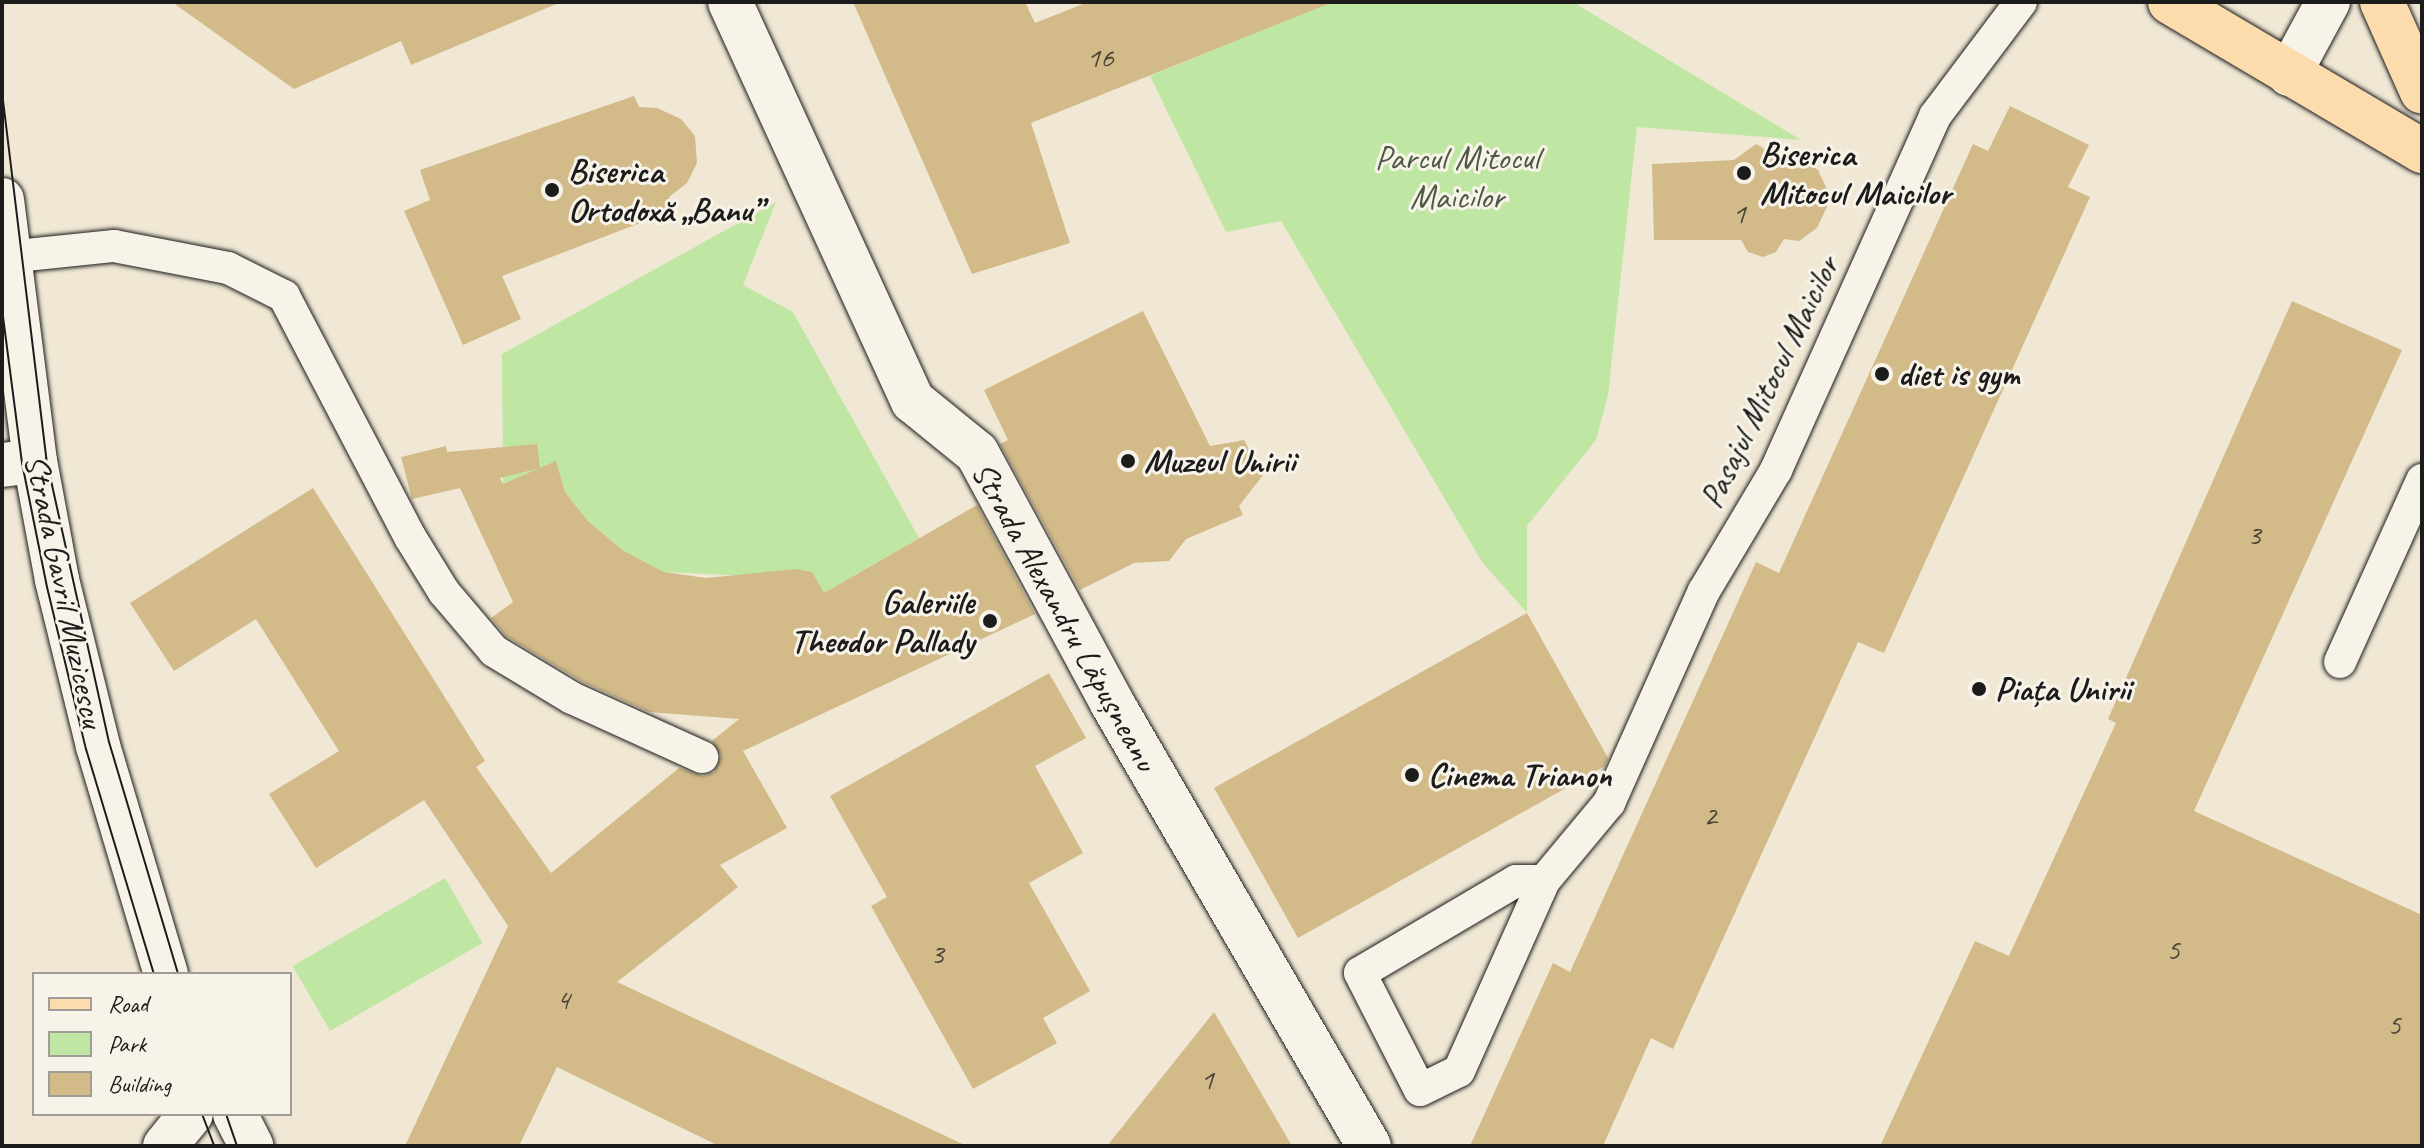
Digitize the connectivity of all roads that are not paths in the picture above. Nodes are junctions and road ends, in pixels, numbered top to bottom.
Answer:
1 (730, 2) edge
2 (2021, 2) edge
3 (2170, 2) edge
4 (2328, 2) edge
5 (2382, 2) edge
6 (2289, 74) junction
7 (2422, 92) edge
8 (2422, 151) edge
9 (4, 232) edge
10 (19, 463) edge
11 (2422, 480) edge
12 (2340, 662) dead end
13 (702, 757) dead end
14 (1544, 881) junction
15 (165, 972) edge
16 (191, 1116) edge
17 (193, 1116) edge
18 (236, 1116) edge
19 (165, 1146) edge
20 (194, 1146) edge
21 (251, 1146) edge
22 (1369, 1146) edge

1 - 22 street, Strada Alexandru Lăpușneanu
2 - 14 lane, Pasajul Mitocul Maicilor
3 - 6 main road
4 - 6 street
5 - 7 main road
6 - 8 main road
9 - 10 street, Strada Gavril Muzicescu
9 - 13 lane
10 - 15 street, Strada Gavril Muzicescu
11 - 12 lane
14 - 14 lane, Pasajul Mitocul Maicilor
16 - 19 street
17 - 20 street
18 - 21 street

